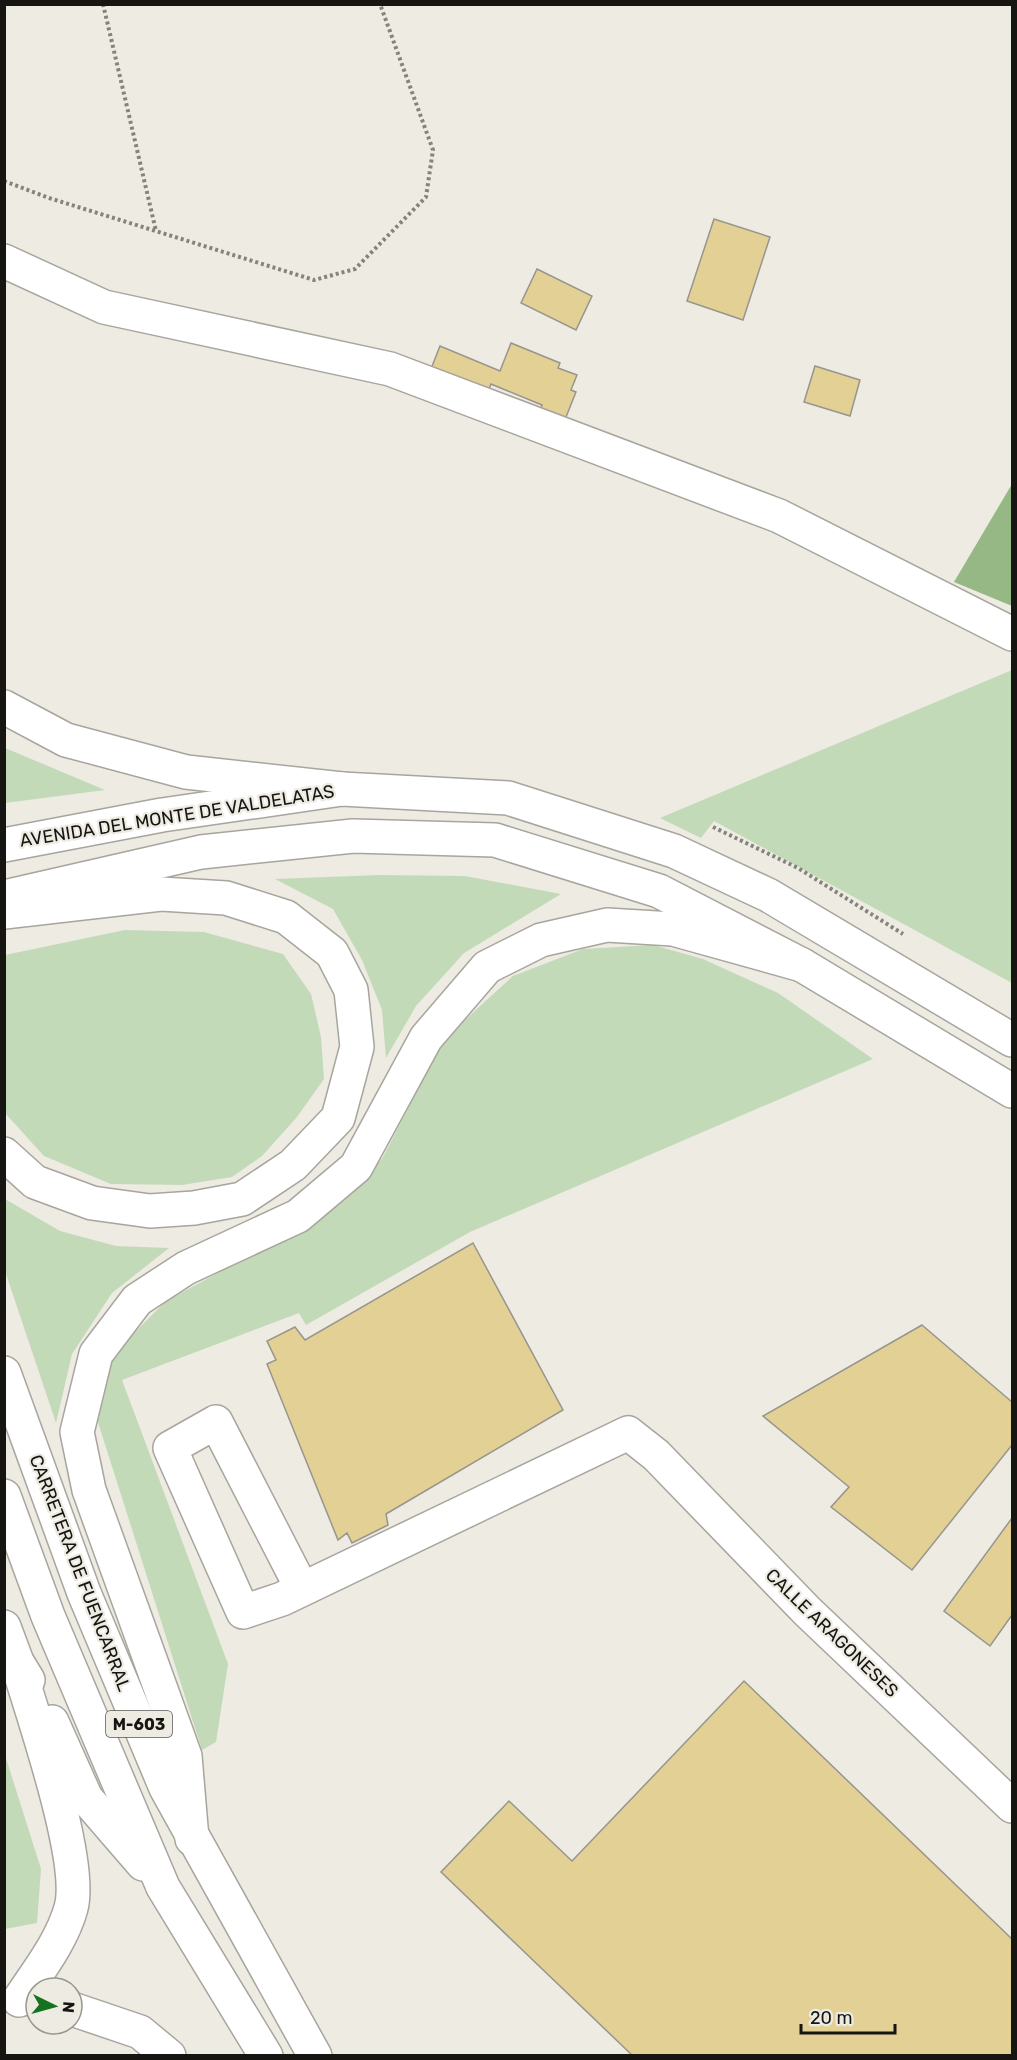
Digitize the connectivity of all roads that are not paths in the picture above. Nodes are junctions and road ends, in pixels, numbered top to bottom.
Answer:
1 (4, 261) edge
2 (1012, 634) edge
3 (4, 707) edge
4 (342, 789) junction
5 (4, 845) edge
6 (4, 897) edge
7 (4, 912) edge
8 (802, 965) junction
9 (1012, 1040) edge
10 (1012, 1091) edge
11 (4, 1154) edge
12 (4, 1373) edge
13 (4, 1496) edge
14 (302, 1589) junction
15 (4, 1627) edge
16 (17, 1662) junction
17 (1012, 1806) edge
18 (192, 1839) junction
19 (163, 1887) junction
20 (20, 2002) edge
21 (84, 2014) edge
22 (169, 2055) edge
23 (266, 2055) edge
24 (315, 2055) edge

1 - 2 main road
3 - 4 main road
4 - 5 main road, AVENIDA DEL MONTE DE VALDELATAS
4 - 9 main road, AVENIDA DEL MONTE DE VALDELATAS
6 - 8 main road
7 - 11 main road
8 - 10 main road
8 - 18 main road
12 - 18 main road, CARRETERA DE FUENCARRAL / M-603
13 - 19 main road, M-603
14 - 14 main road
14 - 17 main road, CALLE ARAGONESES
15 - 16 main road
16 - 19 main road
16 - 20 main road
18 - 24 main road, CARRETERA DE FUENCARRAL / M-603
19 - 23 main road, M-603
21 - 22 main road

